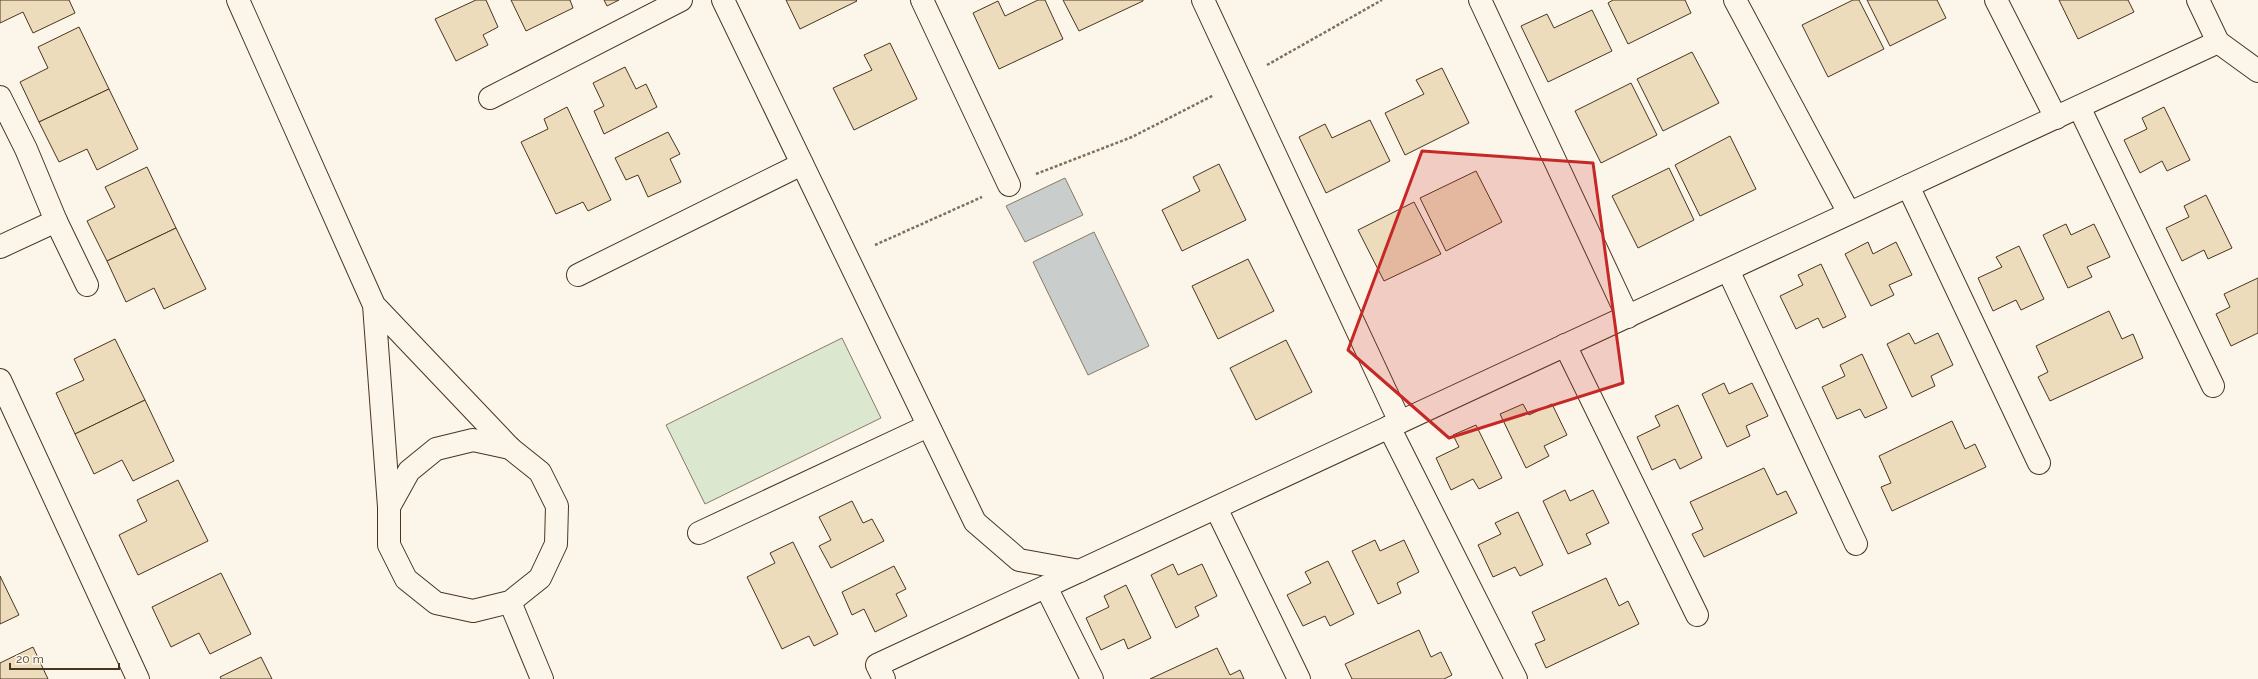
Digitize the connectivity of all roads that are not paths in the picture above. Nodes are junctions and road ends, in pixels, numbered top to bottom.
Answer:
1 (238, 0) edge
2 (682, 0) edge
3 (723, 0) edge
4 (922, 0) edge
5 (1203, 0) edge
6 (1480, 0) edge
7 (1735, 0) edge
8 (1996, 0) edge
9 (2198, 0) edge
10 (2218, 42) junction
11 (2258, 71) edge
12 (0, 97) edge
13 (490, 98) dead end
14 (2079, 107) junction
15 (2056, 118) junction
16 (802, 164) junction
17 (1009, 185) road end
18 (1908, 186) junction
19 (1849, 213) junction
20 (56, 221) junction
21 (0, 248) edge
22 (1728, 270) junction
23 (578, 275) dead end
24 (87, 285) dead end
25 (374, 305) junction
26 (1628, 317) junction
27 (1565, 345) junction
28 (0, 380) edge
29 (2213, 386) dead end
30 (1394, 425) junction
31 (928, 426) junction
32 (510, 448) junction
33 (2039, 463) dead end
34 (390, 507) junction
35 (1216, 508) junction
36 (699, 533) dead end
37 (1856, 544) dead end
38 (1080, 571) junction
39 (1046, 587) junction
40 (510, 602) junction
41 (1697, 615) dead end
42 (138, 679) edge
43 (542, 679) edge
44 (884, 679) edge
45 (1092, 679) edge
46 (1299, 679) edge
47 (1516, 679) edge

1 - 25 street
2 - 13 street
3 - 16 street
4 - 17 street
5 - 30 street
6 - 26 street
7 - 19 street
8 - 15 street
9 - 10 street
10 - 11 street
10 - 14 street
12 - 20 street
14 - 15 street
14 - 29 street
15 - 18 street
16 - 23 street
16 - 31 street
18 - 19 street
18 - 33 street
19 - 22 street
20 - 21 street
20 - 24 street
22 - 26 street
22 - 37 street
25 - 32 street
25 - 34 street
26 - 27 street
27 - 30 street
27 - 41 street
28 - 42 street
30 - 35 street
30 - 47 street
31 - 36 street
31 - 38 street
32 - 34 street
32 - 40 street
34 - 40 street
35 - 38 street
35 - 46 street
38 - 39 street
39 - 44 street
39 - 45 street
40 - 43 street

